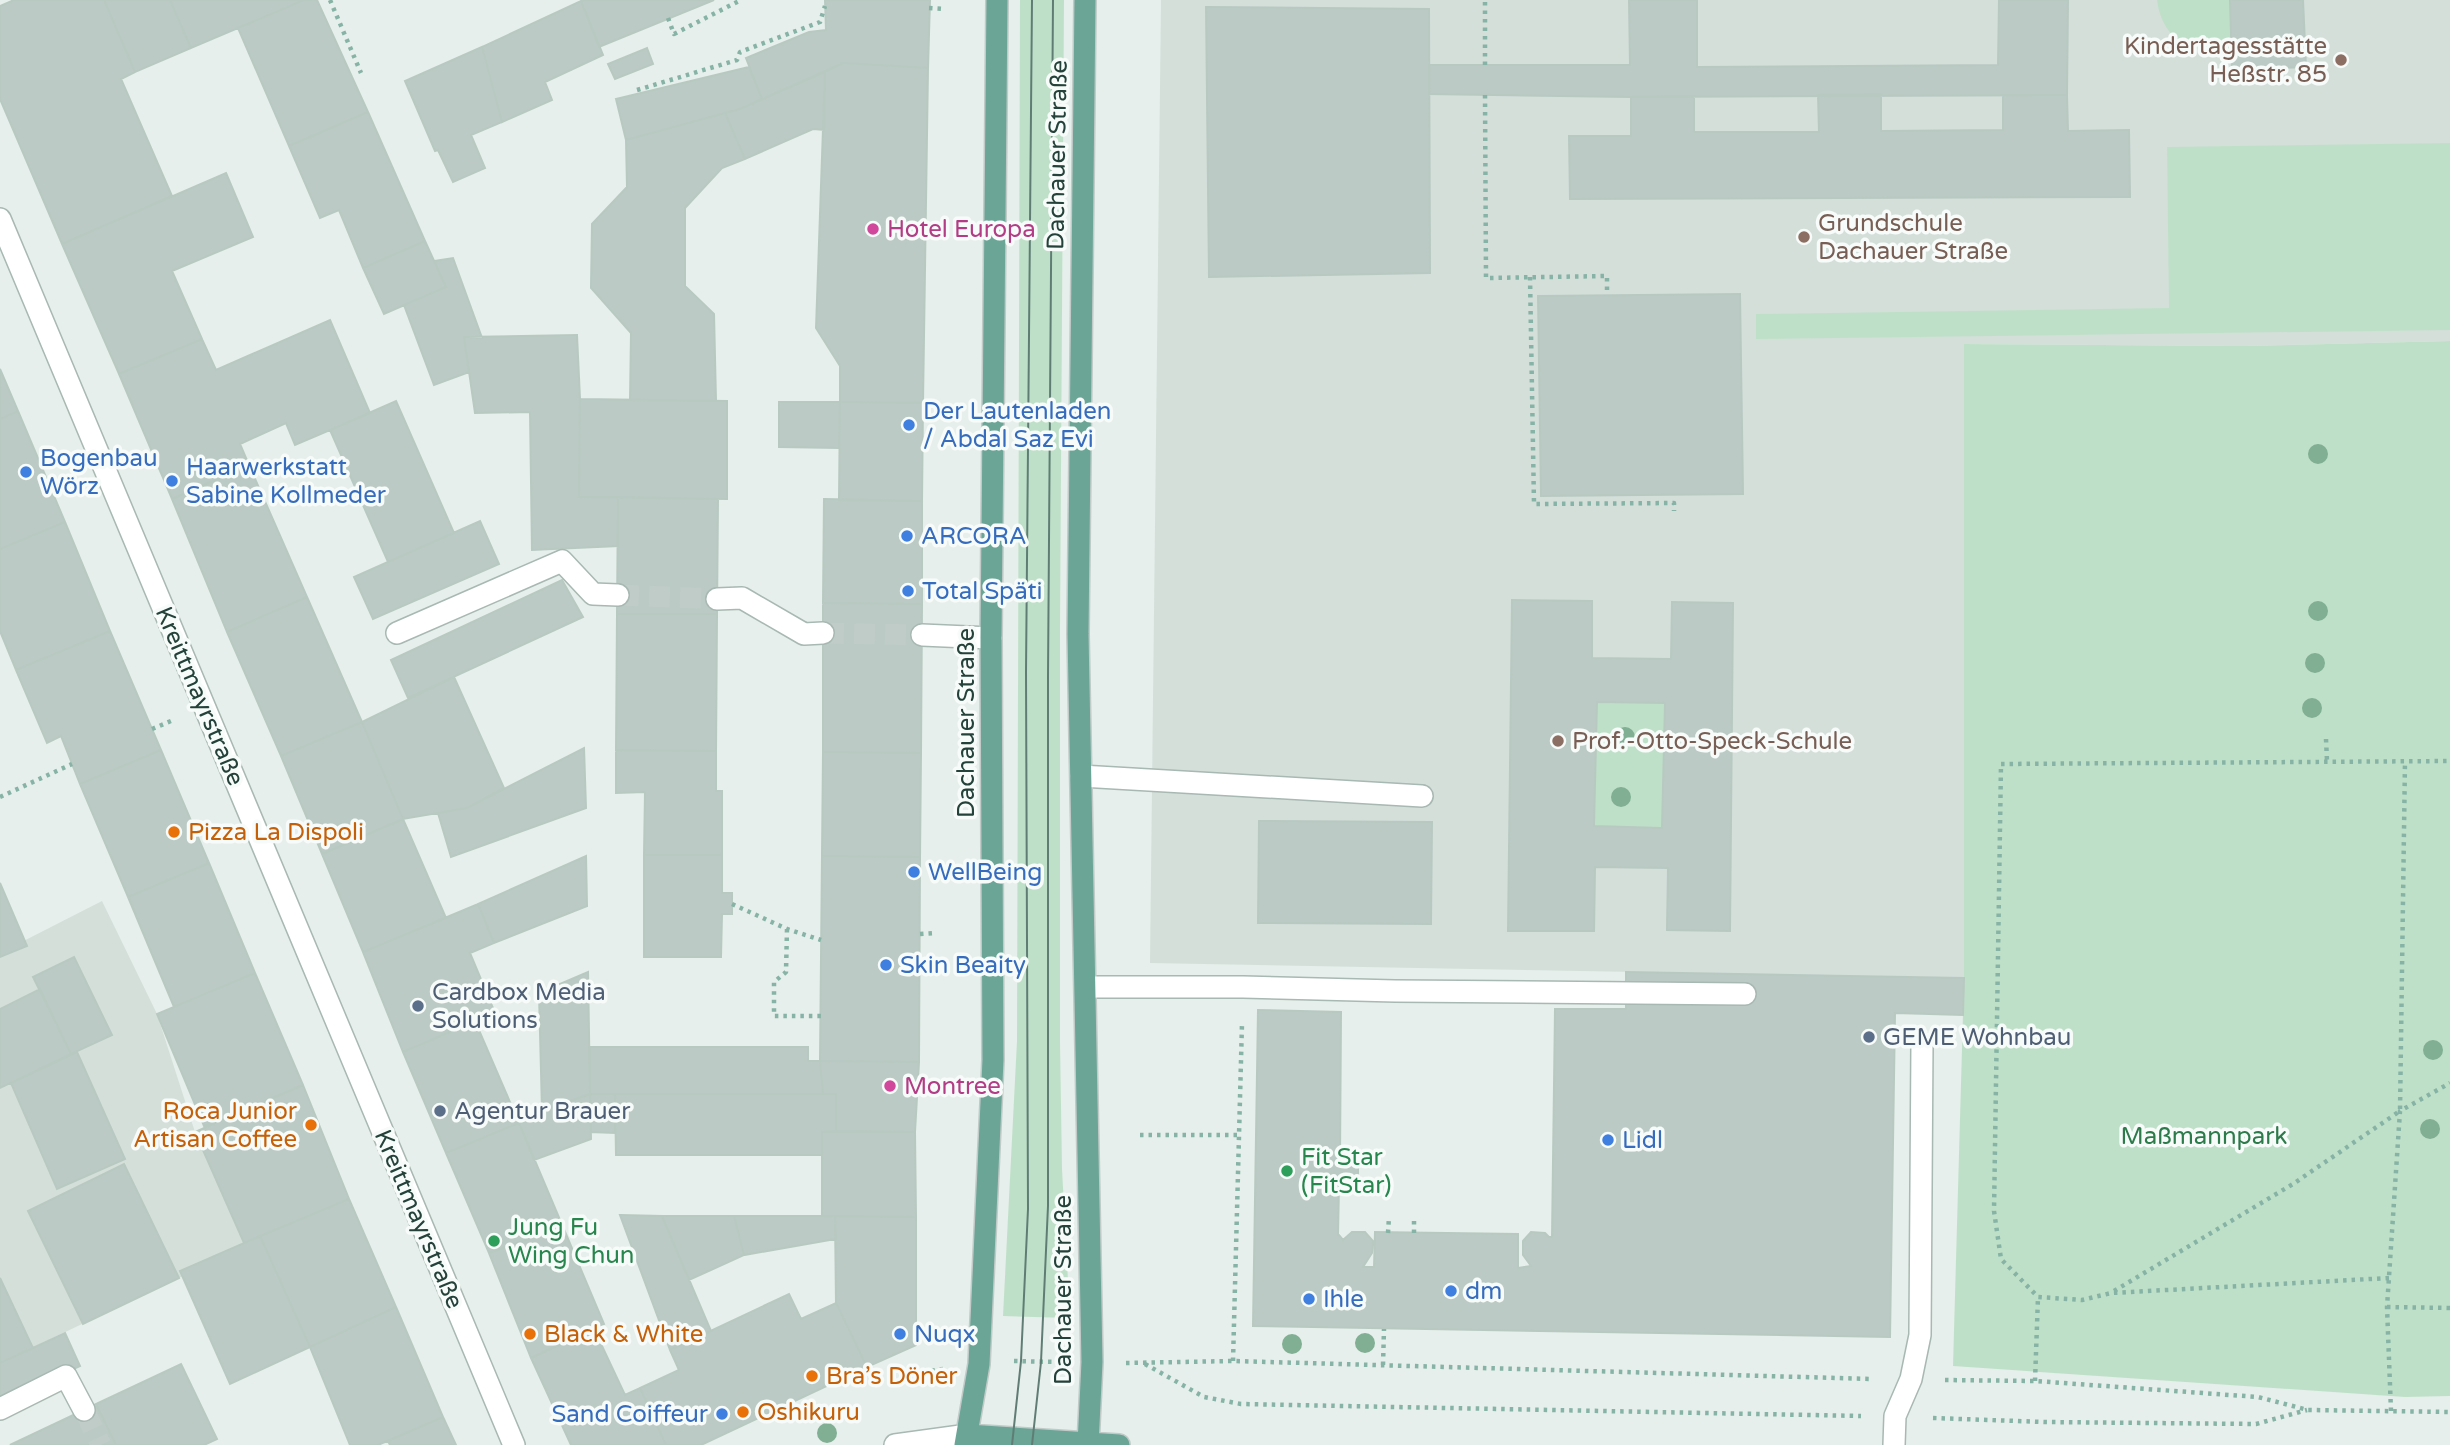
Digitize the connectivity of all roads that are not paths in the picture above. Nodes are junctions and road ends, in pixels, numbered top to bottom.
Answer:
1 (997, 0) edge
2 (1085, 0) edge
3 (0, 219) edge
4 (618, 596) tunnel mouth
5 (717, 599) tunnel mouth
6 (397, 633) dead end
7 (823, 633) tunnel mouth
8 (922, 635) tunnel mouth
9 (991, 638) junction
10 (1081, 776) junction
11 (1422, 796) dead end
12 (1086, 987) junction
13 (1745, 994) dead end
14 (1922, 1043) dead end
15 (0, 1409) edge
16 (84, 1410) tunnel mouth
17 (966, 1440) edge
18 (1088, 1444) edge
19 (514, 1445) edge
20 (895, 1445) edge
21 (1119, 1445) edge
22 (1894, 1445) edge

1 - 9 main road, Dachauer Straße
2 - 10 main road, Dachauer Straße
3 - 19 street, Kreittmayrstraße
4 - 6 street
5 - 7 street
8 - 9 street
9 - 17 main road, Dachauer Straße
10 - 11 street
10 - 12 main road, Dachauer Straße
12 - 13 street
12 - 18 main road, Dachauer Straße
14 - 22 street
15 - 16 street
17 - 18 main road
17 - 20 street
18 - 21 main road

